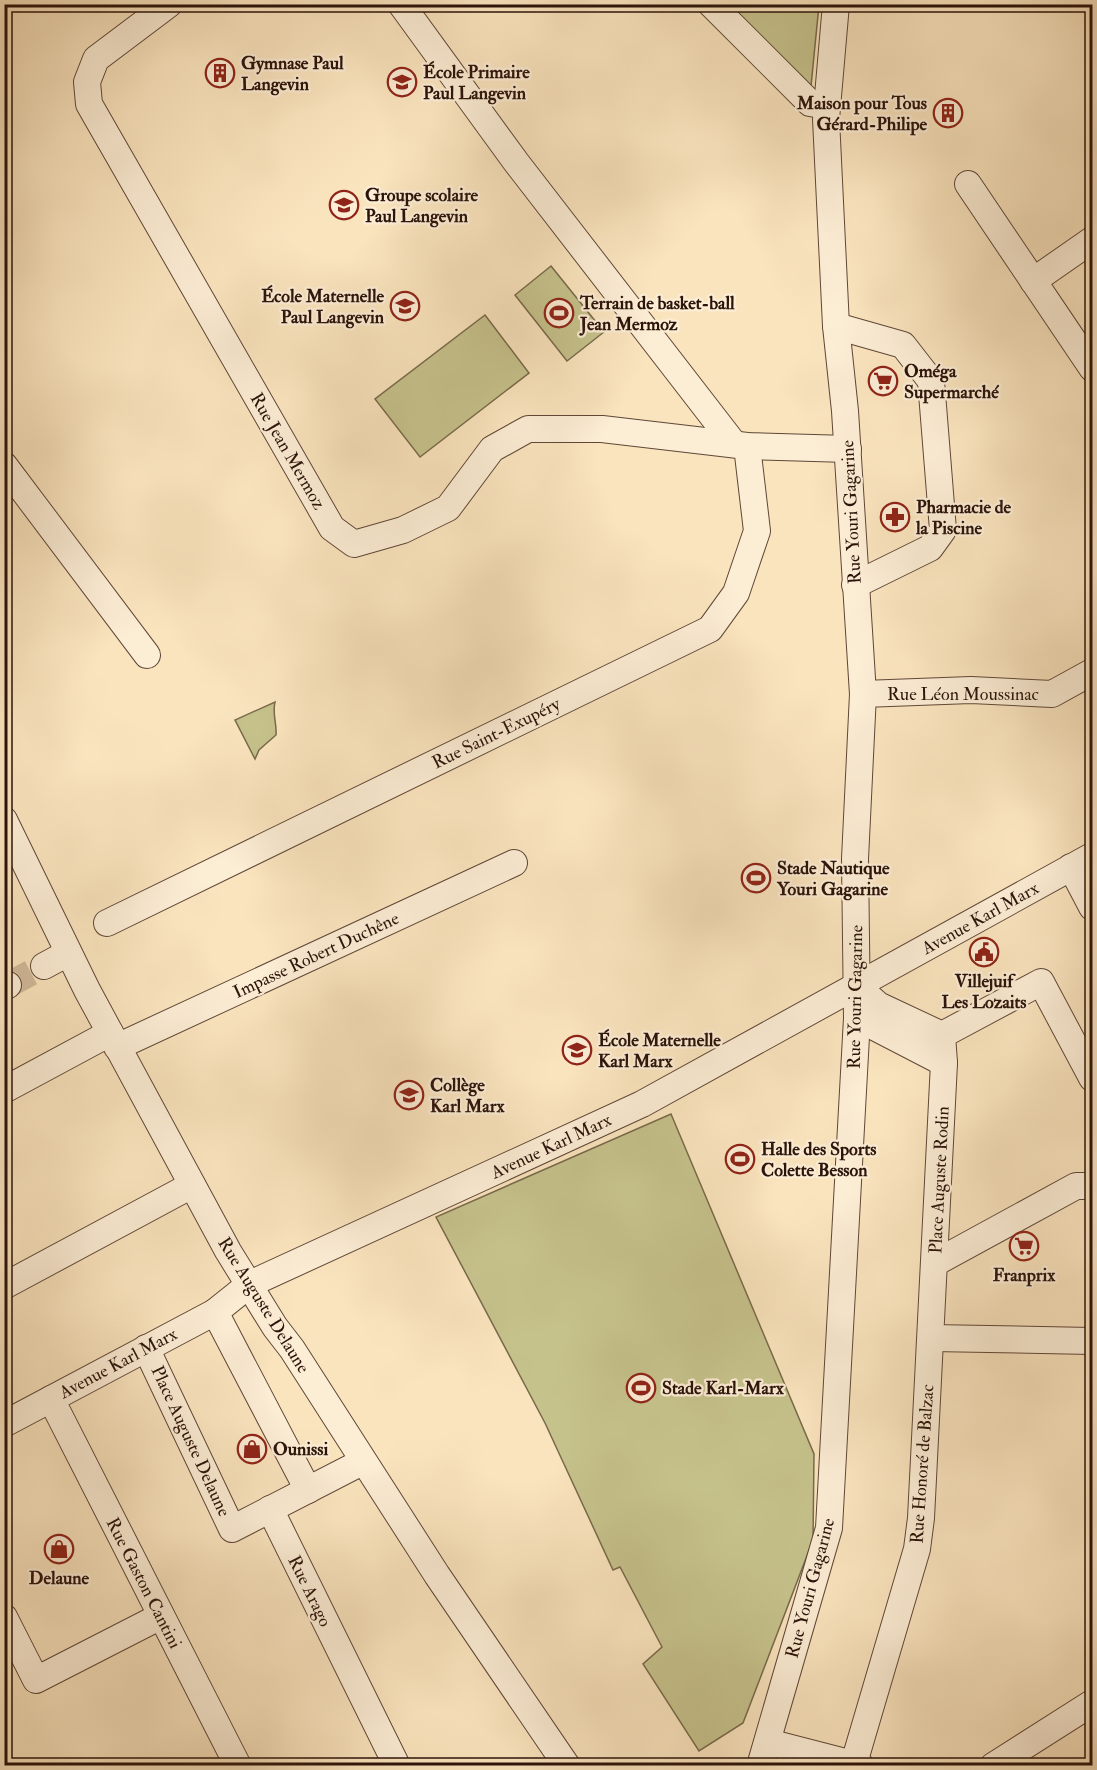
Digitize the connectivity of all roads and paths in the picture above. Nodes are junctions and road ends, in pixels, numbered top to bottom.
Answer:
1 (169, 4) edge
2 (401, 4) edge
3 (711, 4) edge
4 (836, 4) edge
5 (827, 106) junction
6 (968, 184) dead end
7 (1092, 240) edge
8 (1033, 281) junction
9 (836, 326) junction
10 (1092, 368) edge
11 (741, 445) junction
12 (848, 449) junction
13 (4, 465) edge
14 (855, 585) junction
15 (147, 655) dead end
16 (1092, 672) edge
17 (863, 694) junction
18 (4, 819) edge
19 (1082, 861) edge
20 (514, 863) dead end
21 (1092, 907) edge
22 (107, 923) dead end
23 (68, 952) junction
24 (44, 966) tunnel mouth
25 (857, 986) junction
26 (857, 1018) junction
27 (942, 1035) junction
28 (114, 1040) junction
29 (944, 1063) junction
30 (1092, 1078) edge
31 (4, 1090) edge
32 (192, 1185) junction
33 (1092, 1186) edge
34 (935, 1263) junction
35 (250, 1284) junction
36 (4, 1286) edge
37 (215, 1312) junction
38 (931, 1338) junction
39 (1092, 1341) edge
40 (146, 1348) junction
41 (51, 1399) junction
42 (4, 1424) edge
43 (362, 1462) junction
44 (308, 1490) junction
45 (270, 1509) junction
46 (161, 1616) junction
47 (4, 1617) edge
48 (1092, 1703) edge
49 (764, 1754) edge
50 (858, 1764) edge
51 (238, 1766) edge
52 (397, 1766) edge
53 (567, 1766) edge
54 (993, 1766) edge

1 - 11 street, Rue Jean Mermoz
2 - 11 street
3 - 5 street
4 - 5 street, Rue Youri Gagarine
5 - 9 street, Rue Youri Gagarine
6 - 8 street
7 - 8 street
8 - 10 street
9 - 12 street, Rue Youri Gagarine
9 - 14 street
11 - 12 street, Rue Jean Mermoz
11 - 22 street, Rue Saint-Exupéry
12 - 14 street, Rue Youri Gagarine
13 - 15 street
14 - 17 street, Rue Youri Gagarine
16 - 17 street, Rue Léon Moussinac
17 - 25 street, Rue Youri Gagarine
18 - 23 street, Rue Auguste Delaune
19 - 21 street
19 - 25 street, Avenue Karl Marx
20 - 28 street, Impasse Robert Duchêne
23 - 24 street
23 - 28 street, Rue Auguste Delaune
25 - 26 street, Rue Youri Gagarine
25 - 27 street
25 - 35 street, Avenue Karl Marx
26 - 29 street
26 - 49 street, Rue Youri Gagarine
27 - 29 street, Place Auguste Rodin
27 - 30 street
28 - 31 street, Impasse Robert Duchêne
28 - 32 street, Rue Auguste Delaune
29 - 34 street, Place Auguste Rodin
32 - 35 street, Rue Auguste Delaune
32 - 36 street
33 - 34 street, Place Auguste Rodin
34 - 38 street, Rue Honoré de Balzac
35 - 37 street, Avenue Karl Marx
35 - 43 street, Rue Auguste Delaune
37 - 40 street, Avenue Karl Marx
37 - 44 street
38 - 39 street
38 - 50 street, Rue Honoré de Balzac
40 - 41 street, Avenue Karl Marx
40 - 45 street, Place Auguste Delaune
41 - 42 street, Avenue Karl Marx
41 - 46 street, Rue Gaston Cantini
43 - 44 street
43 - 53 street, Rue Auguste Delaune
44 - 45 street
45 - 52 street, Rue Arago
46 - 47 street
46 - 51 street, Rue Gaston Cantini
48 - 54 street
49 - 50 street

